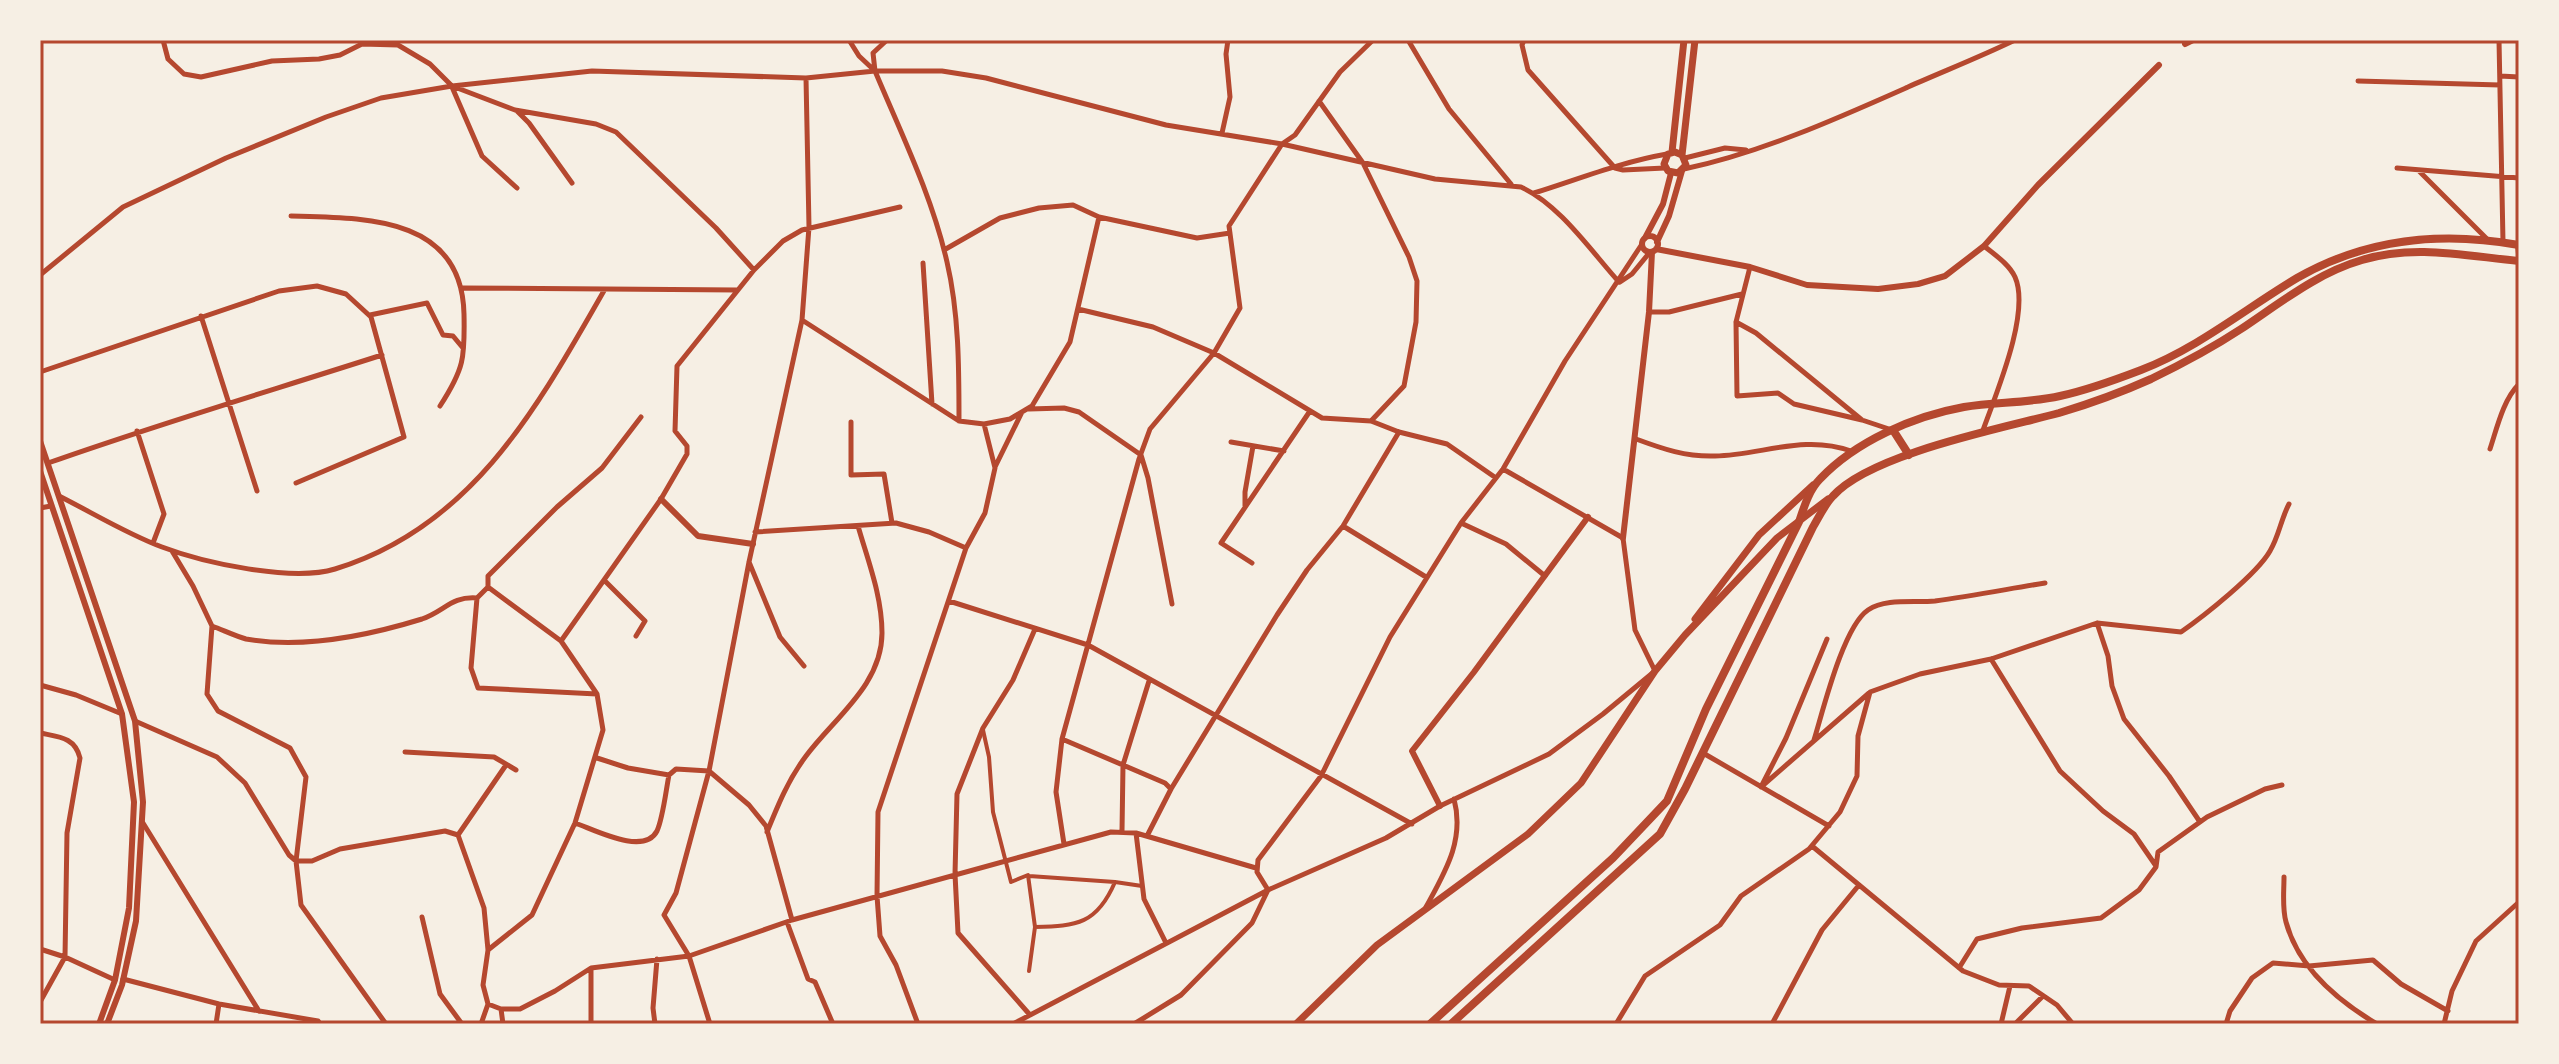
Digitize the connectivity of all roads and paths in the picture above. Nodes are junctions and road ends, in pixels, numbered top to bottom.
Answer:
1 (163, 40) edge
2 (849, 40) edge
3 (887, 40) edge
4 (1228, 40) edge
5 (1373, 40) edge
6 (1408, 40) edge
7 (1524, 40) edge
8 (1684, 40) edge
9 (1695, 40) edge
10 (2015, 40) edge
11 (2193, 40) edge
12 (2499, 40) edge
13 (363, 42) edge
14 (2185, 44) dead end
15 (2159, 65) dead end
16 (875, 71) junction
17 (2500, 76) junction
18 (2519, 77) edge
19 (806, 78) junction
20 (2358, 81) dead end
21 (2500, 85) junction
22 (452, 86) junction
23 (1319, 101) junction
24 (515, 110) junction
25 (1222, 133) junction
26 (1282, 144) junction
27 (1746, 150) junction
28 (1670, 153) junction
29 (1684, 156) junction
30 (1363, 163) junction
31 (1615, 168) junction
32 (2397, 168) dead end
33 (2417, 169) junction
34 (1668, 170) junction
35 (1683, 170) junction
36 (2502, 176) junction
37 (2519, 178) edge
38 (572, 183) dead end
39 (1512, 185) junction
40 (517, 188) dead end
41 (1534, 193) junction
42 (900, 207) dead end
43 (291, 216) dead end
44 (1099, 217) junction
45 (809, 227) junction
46 (1230, 233) junction
47 (1643, 241) junction
48 (2489, 241) junction
49 (2503, 242) junction
50 (2519, 245) edge
51 (1984, 246) junction
52 (1654, 249) junction
53 (944, 250) junction
54 (2519, 254) edge
55 (2519, 261) edge
56 (923, 263) dead end
57 (1750, 267) junction
58 (754, 270) junction
59 (40, 275) edge
60 (1619, 282) junction
61 (463, 288) junction
62 (605, 289) junction
63 (737, 290) junction
64 (1743, 293) junction
65 (1078, 309) junction
66 (1649, 312) junction
67 (369, 315) junction
68 (201, 316) junction
69 (802, 320) junction
70 (1736, 322) junction
71 (463, 348) junction
72 (1214, 353) junction
73 (382, 355) junction
74 (40, 372) edge
75 (2519, 384) edge
76 (932, 404) junction
77 (229, 405) junction
78 (1992, 405) junction
79 (440, 406) dead end
80 (1024, 411) junction
81 (1310, 411) junction
82 (641, 417) dead end
83 (1862, 420) junction
84 (959, 421) junction
85 (1371, 421) junction
86 (851, 422) dead end
87 (984, 424) junction
88 (1893, 430) junction
89 (137, 431) junction
90 (1399, 432) junction
91 (1982, 433) junction
92 (1636, 439) junction
93 (40, 441) edge
94 (1231, 442) dead end
95 (1253, 446) junction
96 (2490, 449) dead end
97 (1284, 451) junction
98 (1851, 451) junction
99 (1141, 455) junction
100 (1909, 455) junction
101 (48, 463) junction
102 (995, 468) junction
103 (1503, 469) junction
104 (40, 471) edge
105 (1496, 478) junction
106 (1819, 480) junction
107 (296, 483) dead end
108 (257, 491) dead end
109 (1833, 495) junction
110 (59, 496) junction
111 (661, 499) junction
112 (2289, 504) dead end
113 (51, 506) junction
114 (1245, 507) junction
115 (40, 508) edge
116 (1588, 517) junction
117 (1799, 522) junction
118 (892, 523) junction
119 (1461, 523) junction
120 (858, 526) junction
121 (1343, 526) junction
122 (755, 532) junction
123 (1623, 538) junction
124 (153, 543) junction
125 (753, 544) junction
126 (966, 548) junction
127 (171, 550) junction
128 (749, 562) junction
129 (1252, 563) dead end
130 (1545, 576) junction
131 (1426, 577) junction
132 (605, 581) junction
133 (2045, 583) dead end
134 (488, 587) junction
135 (477, 598) junction
136 (949, 601) junction
137 (1172, 604) dead end
138 (2097, 623) junction
139 (212, 626) junction
140 (1035, 629) junction
141 (1685, 635) junction
142 (636, 636) dead end
143 (1827, 639) dead end
144 (561, 641) junction
145 (1088, 645) junction
146 (1991, 659) junction
147 (804, 666) dead end
148 (1655, 671) junction
149 (1149, 681) junction
150 (40, 685) edge
151 (1870, 692) junction
152 (597, 694) junction
153 (122, 714) junction
154 (1217, 714) junction
155 (135, 721) junction
156 (983, 728) junction
157 (40, 733) edge
158 (1062, 739) junction
159 (1814, 740) junction
160 (405, 752) dead end
161 (1702, 753) junction
162 (597, 758) junction
163 (506, 765) junction
164 (1123, 765) junction
165 (516, 770) dead end
166 (709, 771) junction
167 (669, 775) junction
168 (1321, 776) junction
169 (2282, 785) dead end
170 (1761, 787) junction
171 (1171, 789) junction
172 (1454, 799) junction
173 (1440, 806) junction
174 (142, 822) junction
175 (2200, 822) junction
176 (575, 823) junction
177 (1412, 824) junction
178 (1829, 826) junction
179 (1122, 831) junction
180 (767, 832) junction
181 (1136, 833) junction
182 (458, 835) junction
183 (1147, 836) junction
184 (1064, 844) junction
185 (1812, 846) junction
186 (296, 861) junction
187 (1004, 861) junction
188 (2156, 867) junction
189 (1256, 868) junction
190 (955, 874) junction
191 (1028, 875) junction
192 (2284, 877) dead end
193 (1115, 882) junction
194 (1859, 885) junction
195 (1142, 886) junction
196 (1268, 890) junction
197 (877, 896) junction
198 (2519, 902) edge
199 (1426, 908) junction
200 (422, 917) dead end
201 (790, 921) junction
202 (1035, 927) junction
203 (1166, 943) junction
204 (40, 949) edge
205 (488, 950) junction
206 (689, 956) junction
207 (65, 957) junction
208 (657, 959) junction
209 (2309, 966) junction
210 (591, 968) junction
211 (1959, 968) junction
212 (1029, 971) dead end
213 (123, 979) junction
214 (115, 980) junction
215 (2010, 985) junction
216 (2043, 996) junction
217 (40, 1002) edge
218 (219, 1004) junction
219 (488, 1004) junction
220 (501, 1009) junction
221 (259, 1011) junction
222 (2448, 1011) junction
223 (1030, 1015) junction
224 (99, 1024) edge
225 (107, 1024) edge
226 (216, 1024) edge
227 (320, 1024) edge
228 (386, 1024) edge
229 (462, 1024) edge
230 (481, 1024) edge
231 (503, 1024) edge
232 (591, 1024) edge
233 (655, 1024) edge
234 (710, 1024) edge
235 (833, 1024) edge
236 (918, 1024) edge
237 (1013, 1024) edge
238 (1134, 1024) edge
239 (1296, 1024) edge
240 (1430, 1024) edge
241 (1451, 1024) edge
242 (1616, 1024) edge
243 (1772, 1024) edge
244 (2001, 1024) edge
245 (2015, 1024) edge
246 (2073, 1024) edge
247 (2226, 1024) edge
248 (2377, 1024) edge
249 (2444, 1024) edge

1 - 13 street
2 - 16 street
3 - 16 street
4 - 25 street
5 - 23 street
6 - 39 street
7 - 31 street
8 - 28 main road
9 - 29 main road
10 - 27 street
11 - 14 street
12 - 17 street
13 - 22 street
15 - 51 street
16 - 19 street
16 - 25 street
16 - 53 street
17 - 18 street
17 - 21 street
19 - 22 street
19 - 45 street
20 - 21 street
21 - 36 street
22 - 24 street
22 - 40 street
22 - 59 street
23 - 26 street
23 - 30 street
24 - 38 street
24 - 58 street
25 - 26 street
26 - 30 street
26 - 46 street
27 - 29 street
27 - 35 street
28 - 29 main road
28 - 31 street
28 - 34 main road
29 - 35 main road
30 - 39 street
30 - 85 street
31 - 34 street
31 - 41 street
32 - 33 street
33 - 36 street
33 - 48 street
34 - 35 main road
34 - 47 street
35 - 52 street
36 - 37 street
36 - 49 street
39 - 41 street
41 - 60 street
42 - 45 street
43 - 61 street
44 - 46 street
44 - 53 street
44 - 65 street
45 - 58 street
45 - 69 street
46 - 72 street
47 - 52 street
47 - 52 street
47 - 60 street
48 - 49 main road
48 - 78 main road
49 - 50 main road
50 - 54 street
51 - 57 street
51 - 78 street
52 - 57 street
52 - 60 street
52 - 66 street
53 - 84 street
55 - 91 main road
56 - 76 street
57 - 64 street
58 - 63 street
60 - 103 street
61 - 62 street
61 - 71 street
62 - 63 street
62 - 127 street
63 - 111 street
64 - 66 street
64 - 70 street
65 - 72 street
65 - 80 street
66 - 92 street
67 - 68 street
67 - 71 street
67 - 73 street
68 - 74 street
68 - 77 street
69 - 76 street
69 - 122 street
70 - 83 street
70 - 83 street
71 - 79 street
72 - 81 street
72 - 99 street
73 - 77 street
73 - 107 street
75 - 96 street
76 - 84 street
77 - 89 street
77 - 108 street
78 - 88 main road
78 - 91 street
80 - 87 street
80 - 99 street
80 - 102 street
81 - 85 street
81 - 97 street
82 - 134 street
83 - 88 street
84 - 87 street
85 - 90 street
86 - 118 street
87 - 102 street
88 - 98 main road
88 - 100 main road
89 - 101 street
89 - 124 street
90 - 105 street
90 - 121 street
91 - 100 main road
92 - 98 street
92 - 123 street
93 - 101 street
94 - 95 street
95 - 97 street
95 - 114 street
97 - 114 street
98 - 106 main road
99 - 137 street
99 - 145 street
100 - 109 main road
101 - 110 street
102 - 126 street
103 - 105 street
103 - 116 street
104 - 113 street
105 - 119 street
106 - 117 main road
106 - 141 main road
109 - 117 main road
109 - 161 main road
110 - 124 street
110 - 155 street
111 - 125 street
111 - 132 street
112 - 138 street
113 - 115 street
113 - 153 street
114 - 129 street
116 - 123 street
116 - 130 street
117 - 141 main road
117 - 240 main road
118 - 120 street
118 - 126 street
119 - 130 street
119 - 131 street
120 - 122 street
120 - 180 street
121 - 131 street
121 - 154 street
122 - 125 street
123 - 148 street
124 - 127 street
125 - 128 street
126 - 136 street
127 - 139 street
128 - 147 street
128 - 166 street
130 - 173 street
131 - 168 street
132 - 142 street
132 - 144 street
133 - 159 street
134 - 135 street
134 - 144 street
135 - 139 street
135 - 152 street
136 - 140 street
136 - 197 street
138 - 146 street
138 - 175 street
139 - 186 street
140 - 145 street
140 - 156 street
141 - 148 main road
143 - 170 street
144 - 152 street
145 - 149 street
145 - 158 street
146 - 151 street
146 - 188 street
148 - 172 street
148 - 199 main road
149 - 154 street
149 - 164 street
150 - 153 street
151 - 159 street
151 - 178 street
152 - 162 street
153 - 214 street
154 - 168 street
154 - 171 street
155 - 174 street
155 - 186 street
156 - 187 street
156 - 190 street
157 - 207 street
158 - 164 street
158 - 184 street
159 - 170 street
160 - 163 street
161 - 170 street
161 - 241 main road
162 - 167 street
162 - 176 street
163 - 165 street
163 - 182 street
164 - 171 street
164 - 179 street
166 - 167 street
166 - 180 street
166 - 206 street
167 - 176 street
168 - 177 street
168 - 189 street
169 - 175 street
170 - 178 street
171 - 183 street
172 - 173 street
172 - 199 street
173 - 177 street
174 - 213 street
174 - 221 street
175 - 188 street
176 - 205 street
177 - 196 street
178 - 185 street
179 - 181 street
179 - 184 street
180 - 201 street
181 - 183 street
181 - 195 street
182 - 186 street
182 - 205 street
183 - 189 street
184 - 187 street
185 - 194 street
185 - 242 street
186 - 228 street
187 - 190 street
187 - 191 street
188 - 211 street
189 - 196 street
190 - 197 street
190 - 223 street
191 - 193 street
191 - 202 street
192 - 209 street
193 - 195 street
193 - 202 street
194 - 211 street
194 - 243 street
195 - 203 street
196 - 203 street
196 - 238 street
197 - 201 street
197 - 236 street
198 - 222 street
199 - 239 main road
200 - 229 street
201 - 206 street
201 - 235 street
202 - 212 street
203 - 223 street
204 - 207 street
205 - 219 street
206 - 208 street
206 - 234 street
207 - 214 street
207 - 217 street
208 - 210 street
208 - 233 street
209 - 222 street
209 - 247 street
209 - 248 street
210 - 220 street
210 - 232 street
211 - 215 street
213 - 218 street
213 - 225 street
214 - 224 street
215 - 216 street
215 - 244 street
216 - 245 street
216 - 246 street
218 - 221 street
218 - 226 street
219 - 220 street
219 - 230 street
220 - 231 street
221 - 227 street
222 - 249 street
223 - 237 street

